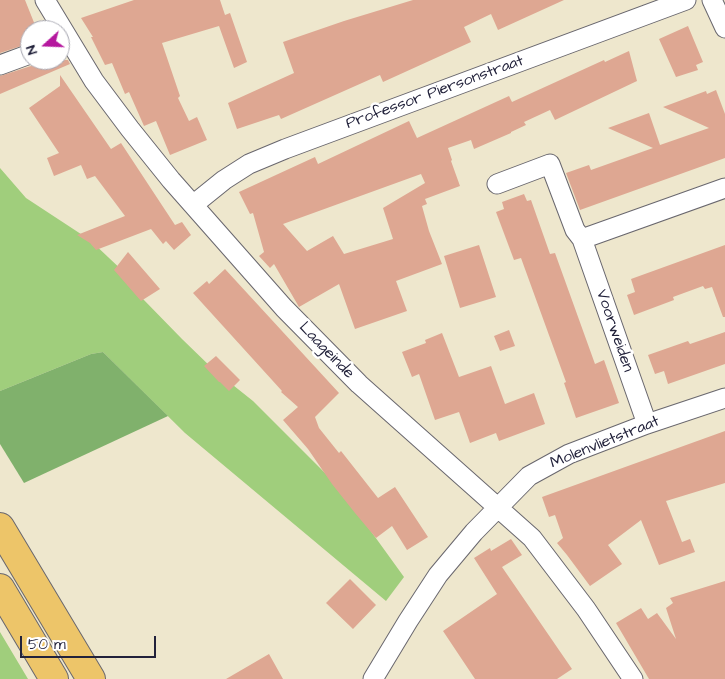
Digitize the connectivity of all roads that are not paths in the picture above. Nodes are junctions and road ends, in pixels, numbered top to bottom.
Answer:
1 (45, 0) edge
2 (686, 0) edge
3 (712, 0) edge
4 (54, 20) edge
5 (725, 28) edge
6 (70, 49) edge
7 (20, 58) edge
8 (0, 65) edge
9 (497, 184) dead end
10 (725, 188) edge
11 (193, 205) junction
12 (582, 239) junction
13 (725, 398) edge
14 (647, 424) junction
15 (498, 508) junction
16 (0, 527) edge
17 (0, 588) edge
18 (54, 679) edge
19 (90, 679) edge
20 (373, 679) edge
21 (632, 679) edge

1 - 4 street, Laageinde
2 - 11 street, Professor Piersonstraat
3 - 5 street
6 - 11 street, Laageinde
7 - 8 street
9 - 12 street, Voorweiden
10 - 12 street
11 - 15 street, Laageinde
12 - 14 street, Voorweiden
13 - 14 street, Molenvlietstraat
14 - 15 street, Molenvlietstraat
15 - 20 street, Molenvlietstraat
15 - 21 street, Laageinde
16 - 19 highway
17 - 18 highway

